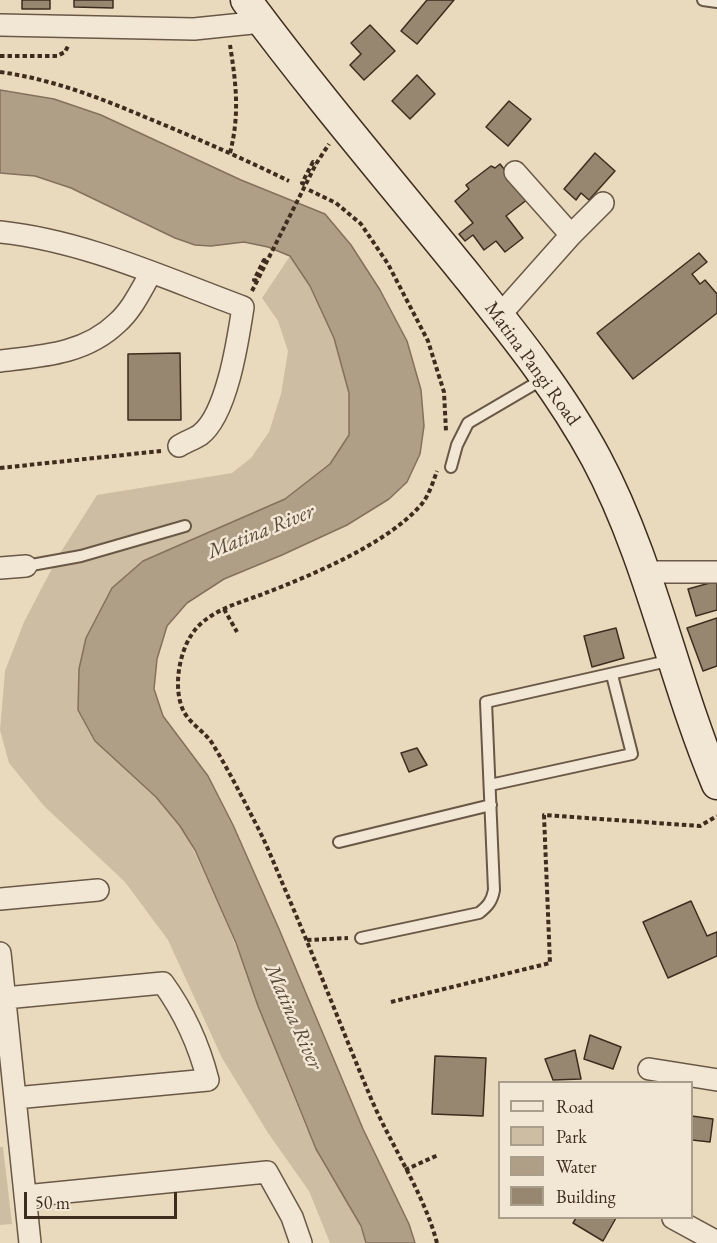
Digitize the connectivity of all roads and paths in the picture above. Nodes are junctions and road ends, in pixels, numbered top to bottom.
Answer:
1 (703, 0) edge
2 (717, 2) edge
3 (254, 11) edge
4 (0, 26) edge
5 (227, 26) junction
6 (69, 28) junction
7 (0, 56) edge
8 (0, 72) edge
9 (230, 153) junction
10 (515, 172) dead end
11 (289, 181) dead end
12 (305, 184) junction
13 (309, 190) dead end
14 (603, 203) dead end
15 (0, 232) edge
16 (571, 236) junction
17 (267, 261) junction
18 (151, 273) junction
19 (499, 316) junction
20 (0, 361) edge
21 (546, 378) junction
22 (446, 435) dead end
23 (179, 446) joint
24 (440, 464) dead end
25 (451, 467) dead end
26 (0, 468) edge
27 (185, 526) dead end
28 (26, 566) joint
29 (0, 568) edge
30 (646, 572) junction
31 (717, 572) edge
32 (224, 609) junction
33 (237, 633) dead end
34 (672, 660) junction
35 (612, 675) junction
36 (717, 784) edge
37 (490, 785) junction
38 (491, 806) junction
39 (717, 816) edge
40 (339, 842) dead end
41 (98, 890) dead end
42 (0, 899) edge
43 (361, 938) joint
44 (307, 940) junction
45 (0, 953) edge
46 (5, 998) junction
47 (391, 1002) dead end
48 (649, 1069) dead end
49 (717, 1080) edge
50 (15, 1098) junction
51 (438, 1155) dead end
52 (405, 1170) junction
53 (25, 1196) junction
54 (675, 1219) edge
55 (717, 1242) edge
56 (30, 1243) edge
57 (301, 1243) edge
58 (437, 1243) edge

1 - 2 lane
3 - 5 street
3 - 19 street, Matina Pangi Road
4 - 6 street
5 - 6 street
5 - 9 path
6 - 7 path
8 - 9 path
9 - 11 path
10 - 16 street
12 - 12 path
12 - 17 path
13 - 22 path
14 - 16 street
15 - 18 street
16 - 19 street
17 - 17 path
18 - 20 street
18 - 23 street
19 - 21 street, Matina Pangi Road
21 - 25 lane
21 - 30 street, Matina Pangi Road
23 - 26 path
24 - 32 path
27 - 28 lane
28 - 29 street
30 - 31 street
30 - 34 street, Matina Pangi Road
32 - 33 path
32 - 44 path
34 - 35 lane
34 - 36 street, Matina Pangi Road
35 - 37 lane
35 - 37 lane
37 - 38 lane
38 - 40 lane
38 - 43 lane
39 - 47 path
41 - 42 street
43 - 44 path
44 - 52 path
45 - 46 street
46 - 50 street
46 - 50 street
48 - 49 street
50 - 53 street
51 - 52 path
52 - 58 path
53 - 56 street
53 - 57 street
54 - 55 street

